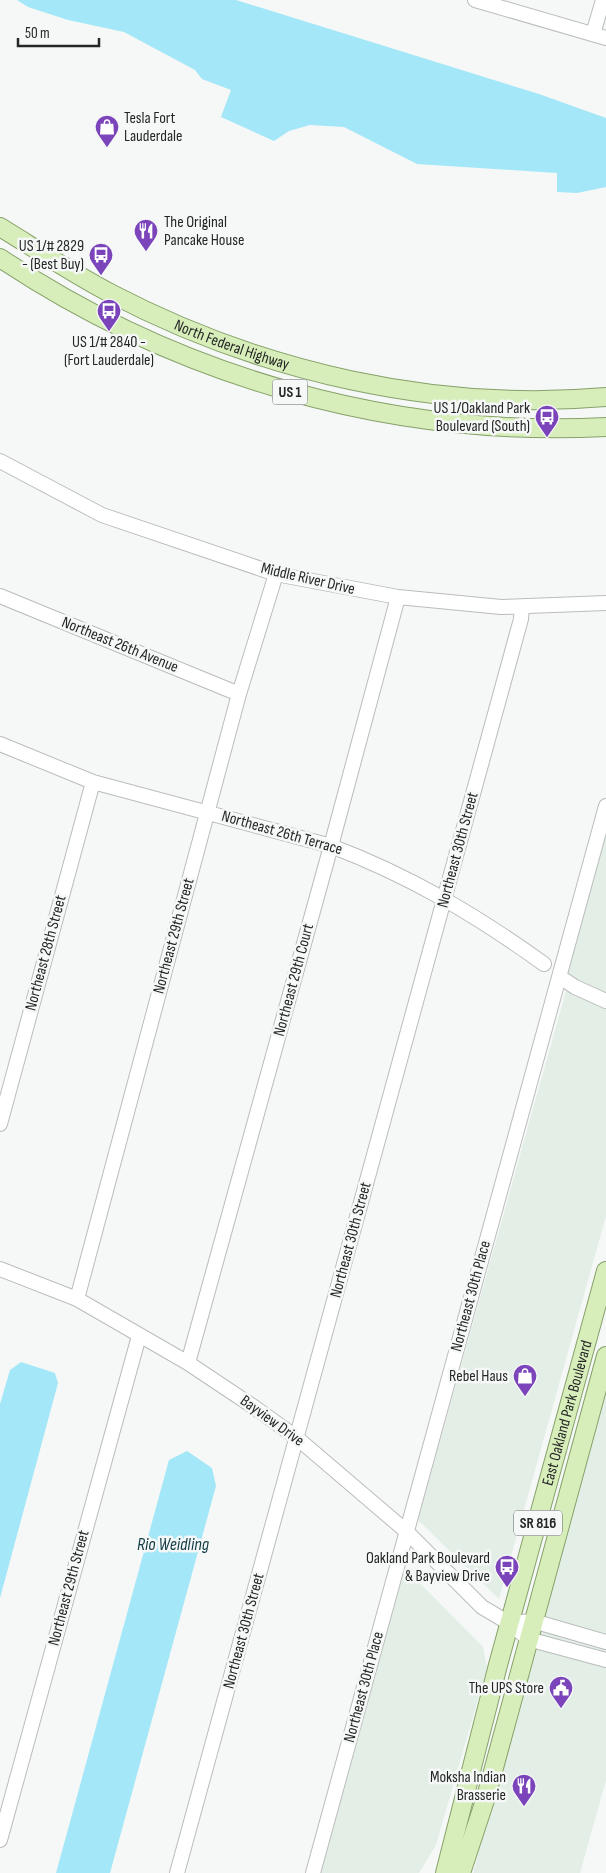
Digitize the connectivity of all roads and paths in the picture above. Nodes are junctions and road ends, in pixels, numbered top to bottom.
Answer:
1 (475, 0) edge
2 (603, 0) edge
3 (600, 36) edge
4 (0, 227) edge
5 (0, 258) edge
6 (145, 310) junction
7 (106, 319) junction
8 (174, 324) junction
9 (136, 334) junction
10 (606, 397) edge
11 (562, 400) junction
12 (606, 427) edge
13 (528, 428) junction
14 (0, 461) edge
15 (276, 574) junction
16 (0, 596) edge
17 (398, 597) junction
18 (606, 603) edge
19 (522, 607) junction
20 (239, 694) junction
21 (0, 744) edge
22 (93, 782) junction
23 (606, 806) edge
24 (207, 812) junction
25 (331, 846) junction
26 (445, 898) junction
27 (544, 964) dead end
28 (560, 977) junction
29 (606, 1000) edge
30 (0, 1124) edge
31 (0, 1269) edge
32 (606, 1272) edge
33 (77, 1299) junction
34 (139, 1336) junction
35 (606, 1356) edge
36 (188, 1363) junction
37 (297, 1438) junction
38 (406, 1531) junction
39 (534, 1621) junction
40 (509, 1623) junction
41 (528, 1639) junction
42 (606, 1642) edge
43 (606, 1660) edge
44 (486, 1797) junction
45 (0, 1840) edge
46 (451, 1850) junction
47 (177, 1873) edge
48 (313, 1873) edge
49 (439, 1873) edge
50 (445, 1873) edge
51 (461, 1873) edge
52 (472, 1873) edge

1 - 3 street
2 - 3 street
4 - 6 main road, North Federal Highway / US 1
5 - 7 main road, North Federal Highway / US 1
6 - 7 main road
6 - 8 main road, North Federal Highway / US 1
7 - 9 main road, North Federal Highway / US 1
8 - 9 main road
8 - 11 main road, North Federal Highway / US 1
9 - 13 main road, North Federal Highway / US 1
10 - 11 main road, North Federal Highway / US 1
11 - 13 main road
12 - 13 main road, North Federal Highway / US 1
14 - 15 street, Middle River Drive
15 - 17 street, Middle River Drive
15 - 20 street, Northeast 29th Street
16 - 20 street, Northeast 26th Avenue
17 - 19 street, Middle River Drive
17 - 25 street, Northeast 29th Court
18 - 19 street, Middle River Drive
19 - 26 street, Northeast 30th Street
20 - 24 street, Northeast 29th Street
21 - 22 street, Northeast 26th Terrace
22 - 24 street, Northeast 26th Terrace
22 - 30 street, Northeast 28th Street
23 - 28 street, Northeast 30th Place
24 - 25 street, Northeast 26th Terrace
24 - 33 street, Northeast 29th Street
25 - 26 street, Northeast 26th Terrace
25 - 36 street, Northeast 29th Court
26 - 27 street, Northeast 26th Terrace
26 - 37 street, Northeast 30th Street
28 - 29 street
28 - 38 street, Northeast 30th Place
31 - 33 street, Bayview Drive
32 - 40 main road, East Oakland Park Boulevard / SR 816
33 - 34 street, Bayview Drive
34 - 36 street, Bayview Drive
34 - 45 street, Northeast 29th Street
35 - 39 main road, East Oakland Park Boulevard / SR 816
36 - 37 street, Bayview Drive
37 - 38 street, Bayview Drive
37 - 47 street, Northeast 30th Street
38 - 40 street, Bayview Drive
38 - 48 street, Northeast 30th Place
39 - 40 street
39 - 41 main road, East Oakland Park Boulevard / SR 816
39 - 42 street
40 - 41 street, Bayview Drive
40 - 46 main road, East Oakland Park Boulevard / SR 816
41 - 43 street, Bayview Drive
41 - 44 main road, East Oakland Park Boulevard / SR 816
44 - 51 main road, East Oakland Park Boulevard / SR 816
44 - 52 main road
46 - 49 street
46 - 50 main road, East Oakland Park Boulevard / SR 816

